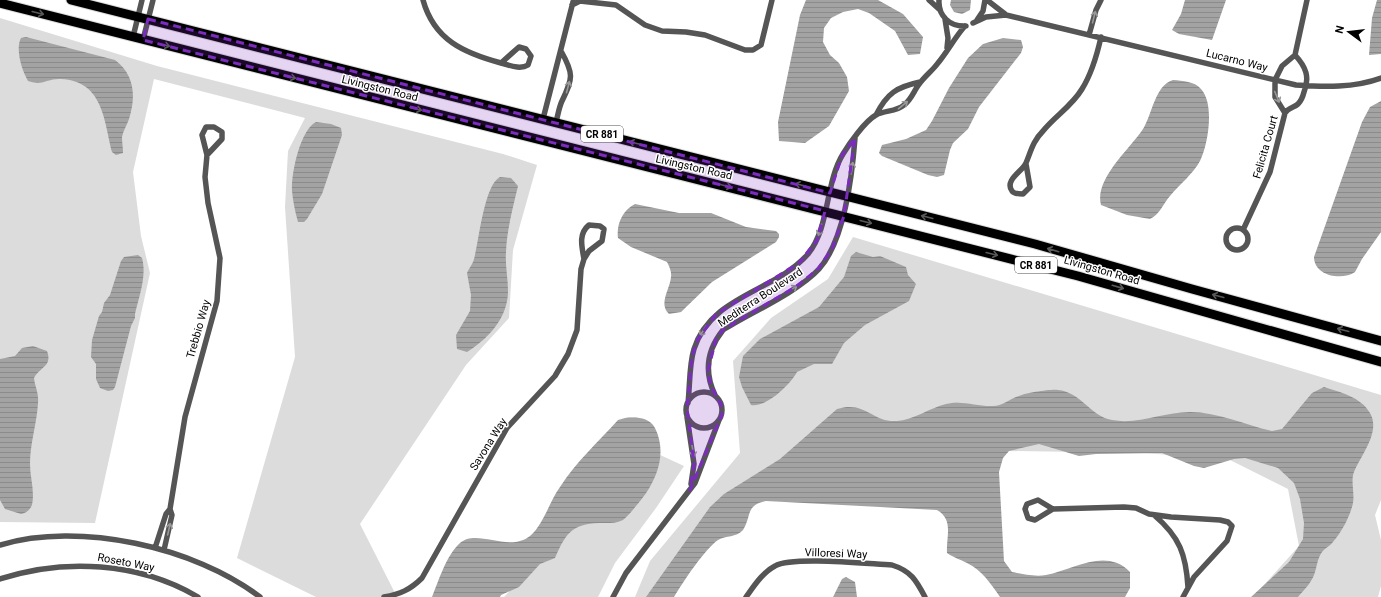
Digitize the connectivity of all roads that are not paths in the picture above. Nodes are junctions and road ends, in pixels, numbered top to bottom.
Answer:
1 (71, 0) edge
2 (142, 0) edge
3 (154, 0) edge
4 (423, 0) edge
5 (772, 0) edge
6 (929, 0) edge
7 (939, 0) edge
8 (986, 0) edge
9 (1101, 0) edge
10 (1307, 0) edge
11 (573, 2) edge
12 (0, 3) edge
13 (940, 10) junction
14 (1006, 14) junction
15 (138, 17) junction
16 (945, 18) junction
17 (148, 19) junction
18 (973, 23) junction
19 (965, 26) junction
20 (1090, 34) junction
21 (133, 37) junction
22 (1101, 37) junction
23 (143, 40) junction
24 (947, 50) junction
25 (561, 51) junction
26 (1295, 55) junction
27 (501, 63) junction
28 (1381, 78) edge
29 (1275, 80) junction
30 (920, 82) junction
31 (1306, 86) junction
32 (1285, 113) junction
33 (876, 115) junction
34 (543, 119) junction
35 (556, 122) junction
36 (855, 138) junction
37 (208, 155) junction
38 (1026, 164) junction
39 (830, 193) junction
40 (848, 197) junction
41 (825, 211) junction
42 (844, 216) junction
43 (1243, 230) dead end
44 (584, 259) junction
45 (1381, 341) edge
46 (1381, 362) edge
47 (715, 395) junction
48 (688, 403) junction
49 (687, 413) junction
50 (719, 420) junction
51 (690, 490) junction
52 (170, 509) junction
53 (1053, 509) junction
54 (1154, 515) junction
55 (0, 545) edge
56 (155, 548) junction
57 (164, 550) junction
58 (0, 579) edge
59 (1188, 588) junction
60 (253, 595) edge
61 (198, 597) edge
62 (260, 597) edge
63 (384, 597) edge
64 (613, 597) edge
65 (746, 597) edge
66 (925, 597) edge
67 (1183, 597) edge

1 - 15 main road, Livingston Road / CR 881
2 - 15 street
3 - 17 street
4 - 27 street
5 - 11 street
6 - 13 street
7 - 13 street
8 - 14 street, Lucarno Way
8 - 18 street
20 -> 9 street
10 - 26 street
11 - 25 street
12 -> 21 main road, Livingston Road / CR 881
13 - 16 street
14 - 18 street, Lucarno Way
14 - 20 street, Lucarno Way
15 - 17 main road, Livingston Road / CR 881
15 - 21 street
16 - 19 street
16 - 24 street
17 - 23 street
17 - 34 main road, Livingston Road / CR 881
18 - 19 street, Lucarno Way
19 - 24 street
20 - 22 street, Lucarno Way
21 - 23 main road, Livingston Road / CR 881
22 - 29 street, Lucarno Way
22 - 38 street
23 -> 41 main road, Livingston Road / CR 881
24 - 30 street
25 - 34 street
35 -> 25 street
26 - 29 street
26 - 31 street
27 - 27 street
28 - 31 street, Lucarno Way
29 - 31 street, Lucarno Way
29 -> 32 street, Felicita Court
30 - 33 street, Mediterra Boulevard
33 -> 30 street
31 - 32 street, Felicita Court
32 - 43 street, Felicita Court
33 - 36 street, Mediterra Boulevard
34 - 35 main road, Livingston Road / CR 881
39 -> 35 main road, Livingston Road / CR 881
36 - 39 street, Mediterra Boulevard
40 -> 36 street, Mediterra Boulevard
37 - 37 street, Trebbio Way
37 - 52 street, Trebbio Way
38 - 38 street
39 - 40 main road, Livingston Road / CR 881
39 - 41 street, Mediterra Boulevard
40 - 42 street, Mediterra Boulevard
45 -> 40 main road, Livingston Road / CR 881
41 - 42 main road, Livingston Road / CR 881
41 -> 48 street, Mediterra Boulevard
42 -> 46 main road, Livingston Road / CR 881
47 -> 42 street, Mediterra Boulevard
44 - 44 street, Savona Way
44 - 63 street, Savona Way
47 - 48 street
47 - 50 street
48 - 49 street
49 - 50 street
49 -> 51 street
50 - 51 street
51 - 64 street
52 - 56 street, Trebbio Way
57 -> 52 street, Trebbio Way
53 - 53 street
53 - 54 street
54 - 59 street
54 - 59 street
55 - 56 street
56 - 57 street
57 - 60 street
58 - 61 street, Roseto Way
59 - 67 street
60 - 62 street
65 - 66 street, Villoresi Way

